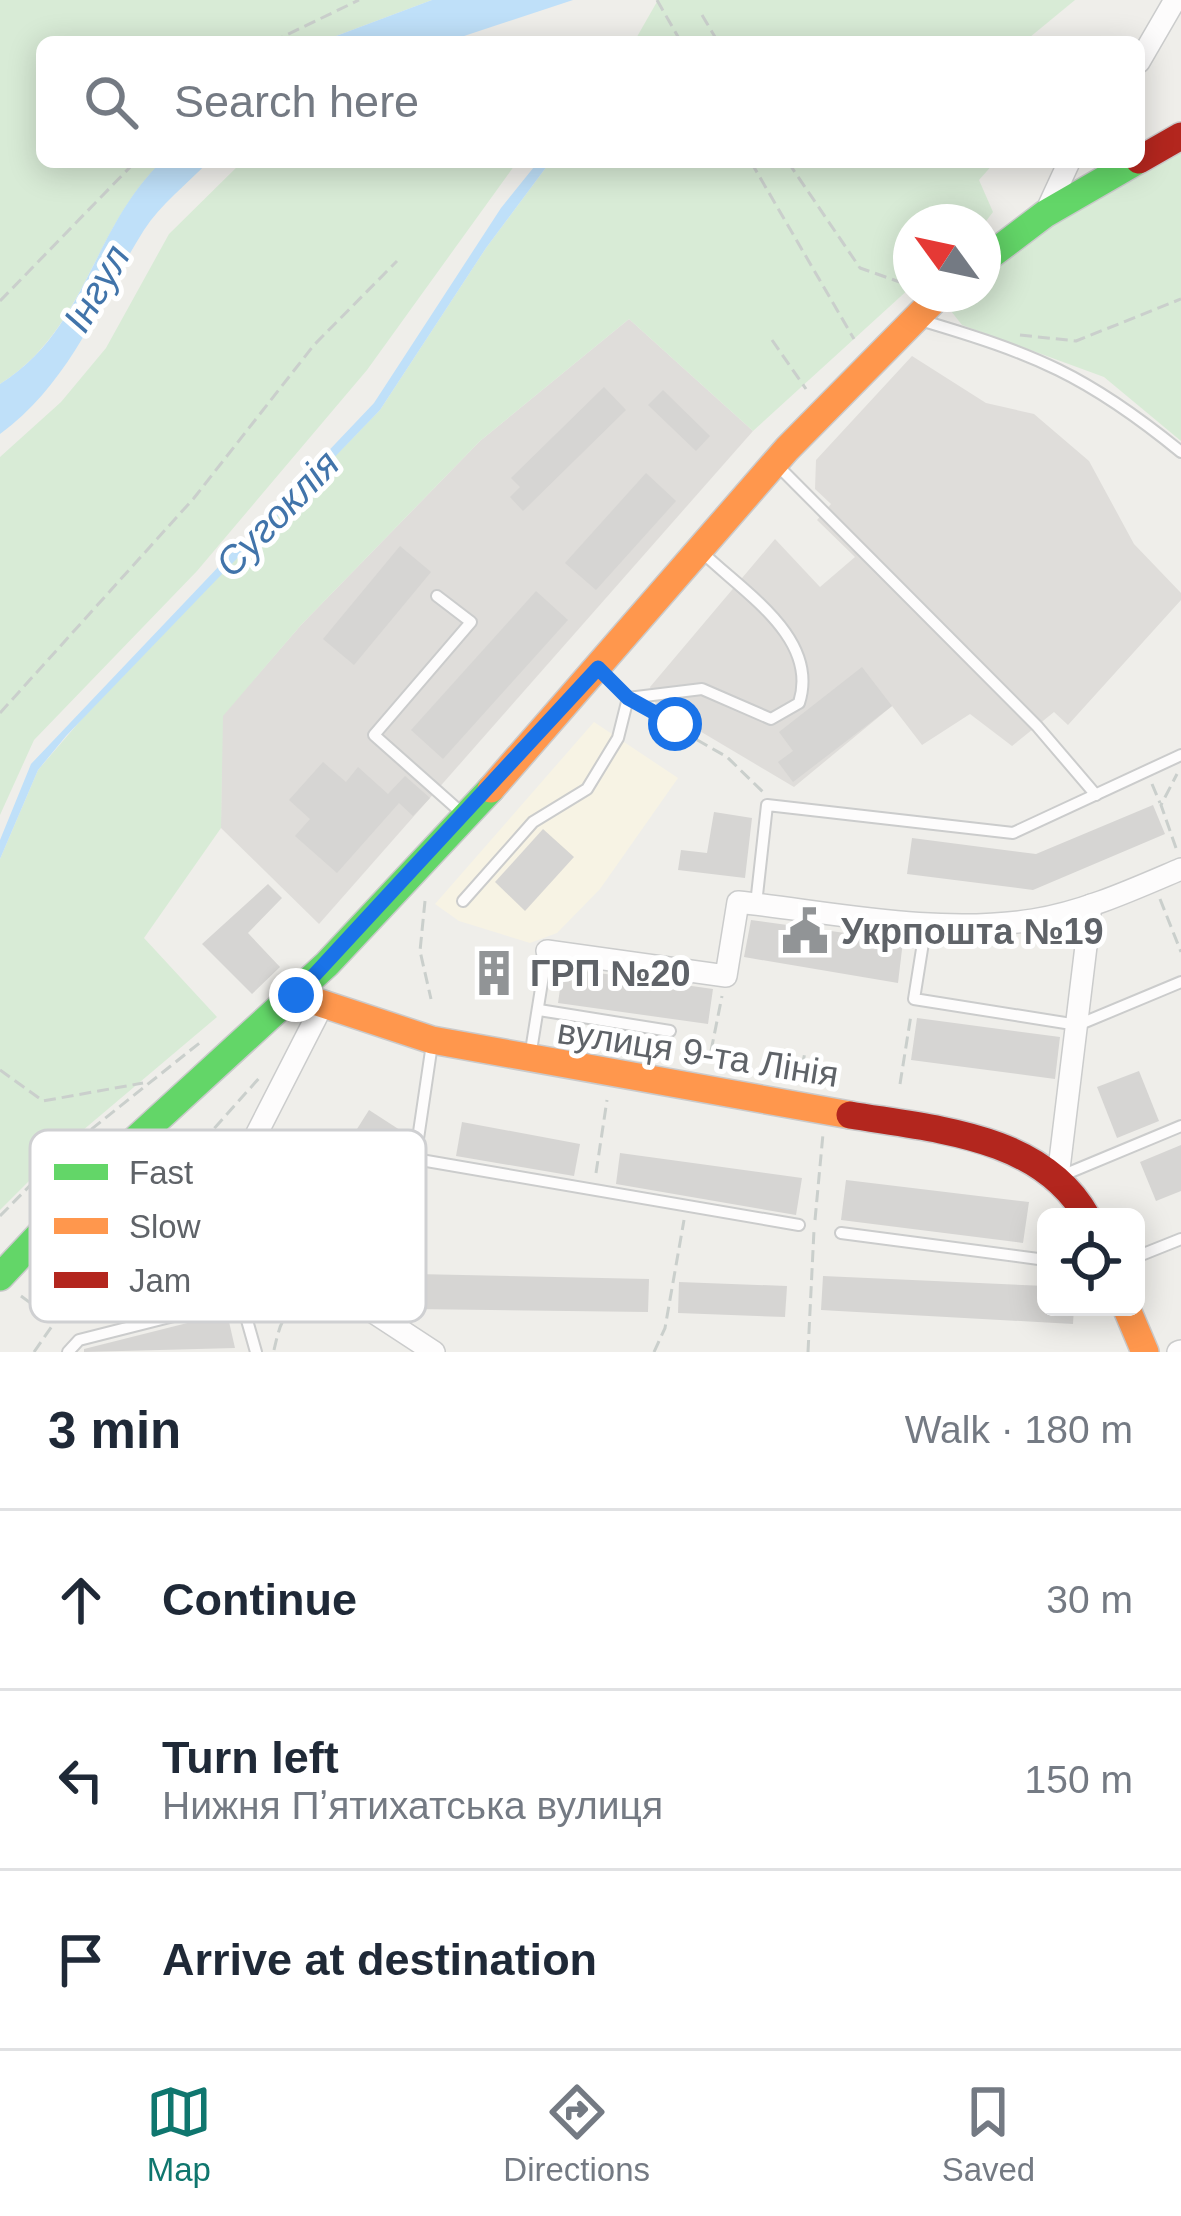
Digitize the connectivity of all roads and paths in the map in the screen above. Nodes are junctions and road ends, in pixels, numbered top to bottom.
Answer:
1 (359, 0) edge
2 (657, 0) edge
3 (1175, 0) edge
4 (702, 14) dead end
5 (284, 36) edge
6 (678, 36) edge
7 (715, 36) edge
8 (1145, 52) edge
9 (1181, 136) edge
10 (1145, 156) edge
11 (129, 168) edge
12 (754, 168) edge
13 (792, 168) edge
14 (1066, 168) edge
15 (1125, 168) edge
16 (1045, 214) junction
17 (1001, 247) edge
18 (397, 261) dead end
19 (893, 280) edge
20 (1181, 299) edge
21 (0, 301) edge
22 (920, 312) edge
23 (913, 318) junction
24 (772, 340) dead end
25 (995, 343) junction
26 (858, 346) dead end
27 (811, 395) dead end
28 (1181, 452) edge
29 (775, 463) junction
30 (700, 550) junction
31 (437, 596) dead end
32 (598, 668) junction
33 (628, 698) junction
34 (0, 713) edge
35 (1181, 755) edge
36 (1181, 765) edge
37 (1147, 772) junction
38 (1096, 795) junction
39 (767, 805) junction
40 (1161, 806) junction
41 (465, 816) junction
42 (1181, 865) edge
43 (417, 869) junction
44 (1153, 881) junction
45 (463, 901) dead end
46 (756, 904) junction
47 (1091, 905) junction
48 (926, 924) junction
49 (547, 951) joint
50 (1181, 952) edge
51 (726, 976) junction
52 (1181, 982) edge
53 (431, 998) dead end
54 (914, 999) junction
55 (309, 1000) junction
56 (539, 1010) junction
57 (1078, 1024) junction
58 (670, 1031) dead end
59 (432, 1040) junction
60 (202, 1041) dead end
61 (711, 1051) dead end
62 (806, 1052) dead end
63 (529, 1060) junction
64 (802, 1067) dead end
65 (0, 1070) edge
66 (268, 1070) dead end
67 (611, 1076) junction
68 (147, 1082) junction
69 (900, 1084) dead end
70 (825, 1109) junction
71 (1181, 1126) edge
72 (89, 1130) edge
73 (155, 1130) edge
74 (213, 1130) edge
75 (256, 1130) edge
76 (419, 1130) edge
77 (426, 1161) edge
78 (1058, 1177) junction
79 (30, 1186) edge
80 (593, 1193) junction
81 (1081, 1208) edge
82 (0, 1216) edge
83 (799, 1225) dead end
84 (841, 1233) dead end
85 (681, 1237) dead end
86 (1181, 1239) edge
87 (30, 1248) edge
88 (1145, 1253) edge
89 (1037, 1259) edge
90 (9, 1285) edge
91 (1130, 1316) edge
92 (52, 1322) edge
93 (150, 1322) edge
94 (248, 1322) edge
95 (280, 1322) edge
96 (390, 1322) edge
97 (34, 1352) edge
98 (68, 1352) edge
99 (256, 1352) edge
100 (273, 1352) edge
101 (434, 1352) edge
102 (654, 1352) edge
103 (808, 1352) edge
104 (1145, 1352) edge

1 - 5 path
2 - 6 path
3 - 8 street
4 - 7 path
9 - 10 street
11 - 21 path
12 - 26 path
13 - 19 path
14 - 16 street
15 - 16 street
16 - 17 street
18 - 34 path
20 - 25 path
22 - 23 street
23 - 25 lane
23 - 29 street
24 - 27 path
25 - 28 lane
29 - 30 street
29 - 38 lane
30 - 32 street
30 - 33 lane
31 - 41 lane
32 - 33 lane
32 - 41 street
33 - 39 path
33 - 45 lane
35 - 37 lane
36 - 40 path
37 - 38 lane
37 - 40 path
38 - 39 lane
39 - 46 lane
40 - 42 path
41 - 43 street
42 - 44 street
43 - 53 path
43 - 55 street
44 - 47 street
44 - 50 path
46 - 48 street
46 - 51 street
47 - 48 street
47 - 57 street
48 - 54 lane
49 - 51 street
49 - 56 lane
51 - 61 path
52 - 57 lane
54 - 57 lane
54 - 69 path
55 - 59 street, вулиця 9-та Лінія
55 - 73 street
55 - 75 street
56 - 58 lane
56 - 63 lane
57 - 78 street
59 - 63 street, вулиця 9-та Лінія
59 - 76 lane
60 - 68 path
62 - 64 path
63 - 67 street, вулиця 9-та Лінія
65 - 68 path
66 - 74 path
67 - 70 street, вулиця 9-та Лінія
67 - 80 path
68 - 72 path
70 - 78 street, вулиця 9-та Лінія
70 - 103 path
71 - 78 lane
77 - 80 lane
78 - 81 street
79 - 82 path
80 - 83 lane
84 - 89 lane
85 - 102 path
86 - 88 lane
87 - 90 street
91 - 104 street
92 - 97 path
93 - 98 lane
94 - 99 lane
95 - 100 path
96 - 101 street

